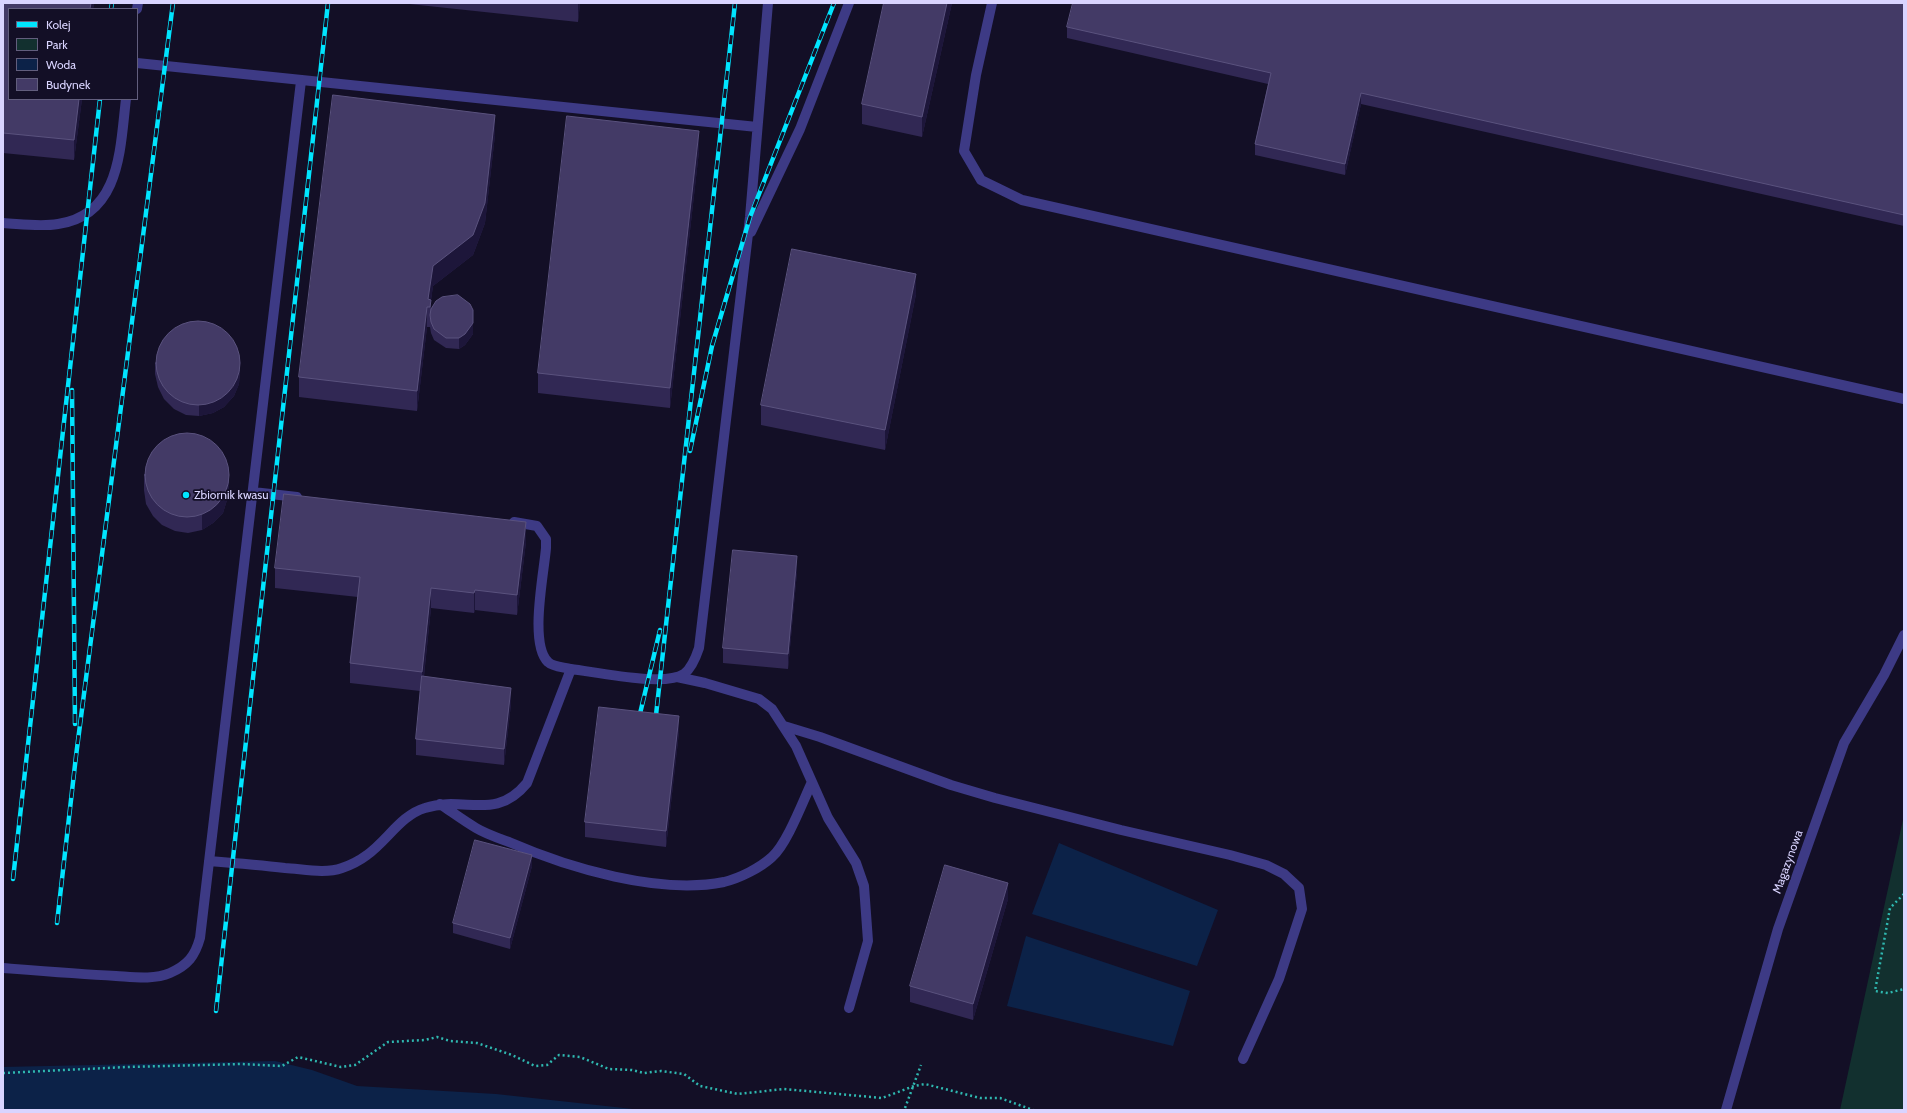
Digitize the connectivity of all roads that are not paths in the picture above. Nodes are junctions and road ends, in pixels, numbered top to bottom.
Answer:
1 (768, 3) edge
2 (849, 3) edge
3 (992, 3) edge
4 (138, 63) edge
5 (301, 81) junction
6 (126, 100) edge
7 (757, 128) junction
8 (3, 223) edge
9 (747, 241) junction
10 (1904, 399) edge
11 (253, 492) junction
12 (305, 498) edge
13 (506, 521) edge
14 (1904, 635) edge
15 (571, 669) junction
16 (677, 677) junction
17 (784, 726) junction
18 (812, 782) junction
19 (440, 804) junction
20 (209, 861) junction
21 (3, 968) edge
22 (849, 1008) dead end
23 (1244, 1059) dead end
24 (1726, 1110) edge

1 - 7 lane
2 - 9 lane
3 - 10 lane
4 - 5 lane
5 - 7 lane
5 - 11 lane
6 - 8 lane
7 - 9 lane
9 - 16 lane
11 - 12 lane
11 - 20 lane
13 - 15 lane
14 - 24 lane, Magazynowa
15 - 16 lane
15 - 19 lane
16 - 17 lane
17 - 18 lane
17 - 23 lane
18 - 19 lane
18 - 22 lane
19 - 20 lane
20 - 21 lane

